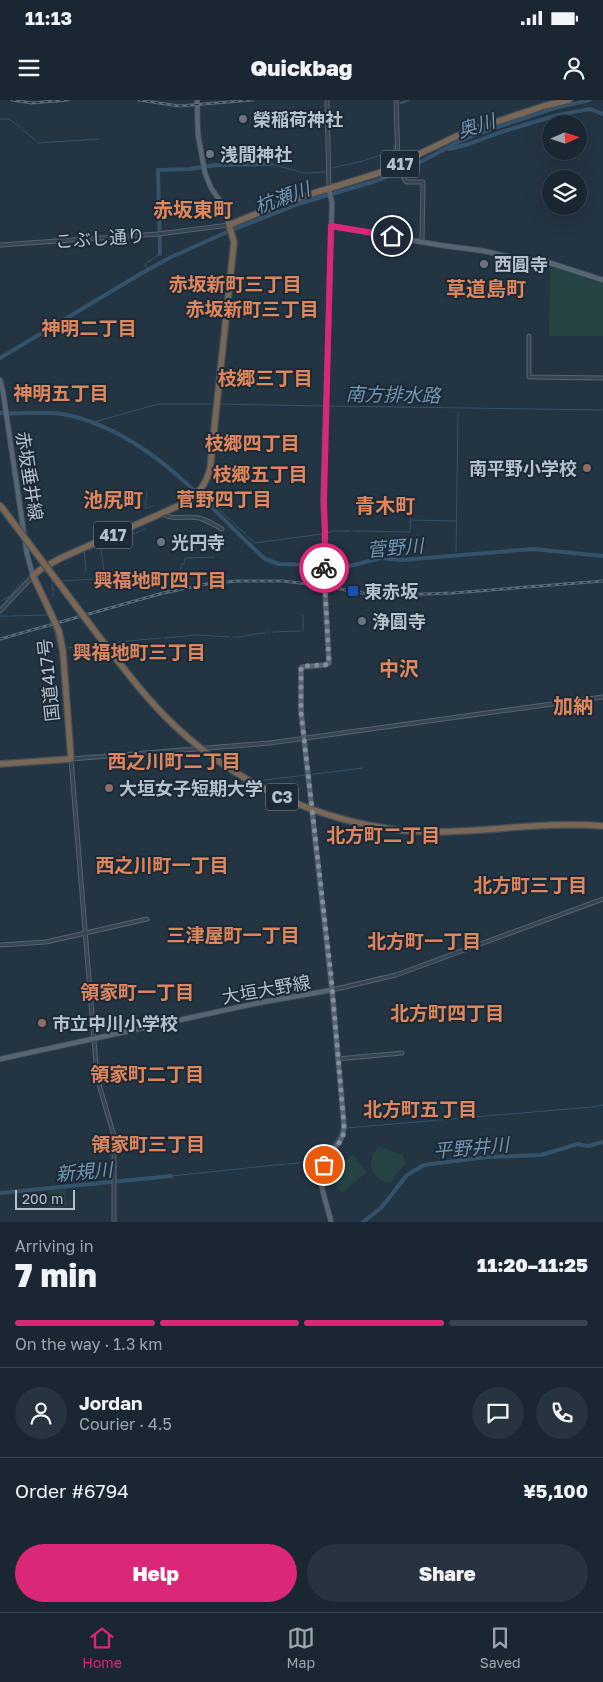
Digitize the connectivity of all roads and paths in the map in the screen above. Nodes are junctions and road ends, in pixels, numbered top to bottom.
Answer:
1 (197, 100) edge
2 (327, 100) edge
3 (396, 100) edge
4 (569, 100) edge
5 (398, 164) junction
6 (402, 175) dead end
7 (329, 190) junction
8 (229, 225) junction
9 (331, 226) junction
10 (422, 242) junction
11 (0, 245) edge
12 (603, 280) edge
13 (529, 336) dead end
14 (603, 378) edge
15 (0, 380) edge
16 (0, 505) edge
17 (163, 514) junction
18 (222, 529) dead end
19 (324, 567) junction
20 (307, 569) dead end
21 (33, 576) junction
22 (0, 611) edge
23 (603, 697) edge
24 (304, 738) junction
25 (71, 759) junction
26 (0, 764) edge
27 (603, 826) edge
28 (603, 899) edge
29 (147, 920) dead end
30 (84, 934) junction
31 (0, 945) edge
32 (332, 990) junction
33 (93, 1039) junction
34 (402, 1053) dead end
35 (0, 1059) edge
36 (338, 1059) junction
37 (114, 1222) edge
38 (331, 1222) edge

1 - 8 main road
2 - 7 street
3 - 5 street
4 - 5 highway, 417
5 - 7 highway, 417
6 - 10 street
7 - 8 highway, 417
7 - 9 main road
8 - 11 street, こぶし通り
8 - 17 highway, 417
9 - 10 main road
9 - 19 main road
10 - 12 main road
13 - 14 street
15 - 21 main road, 赤坂垂井線
16 - 27 highway, C3, bridge
17 - 18 street
17 - 21 highway, 417
19 - 20 street
19 - 24 main road
21 - 22 street
21 - 25 highway, 国道417号, bridge
23 - 24 street
24 - 25 street
24 - 32 main road
25 - 26 highway
25 - 30 street
28 - 32 street
29 - 30 street
30 - 31 street
30 - 33 street
32 - 33 main road, 大垣大野線
32 - 36 main road, 大垣大野線
33 - 35 main road, 大垣大野線
33 - 37 street
34 - 36 street
36 - 38 main road, 大垣大野線

